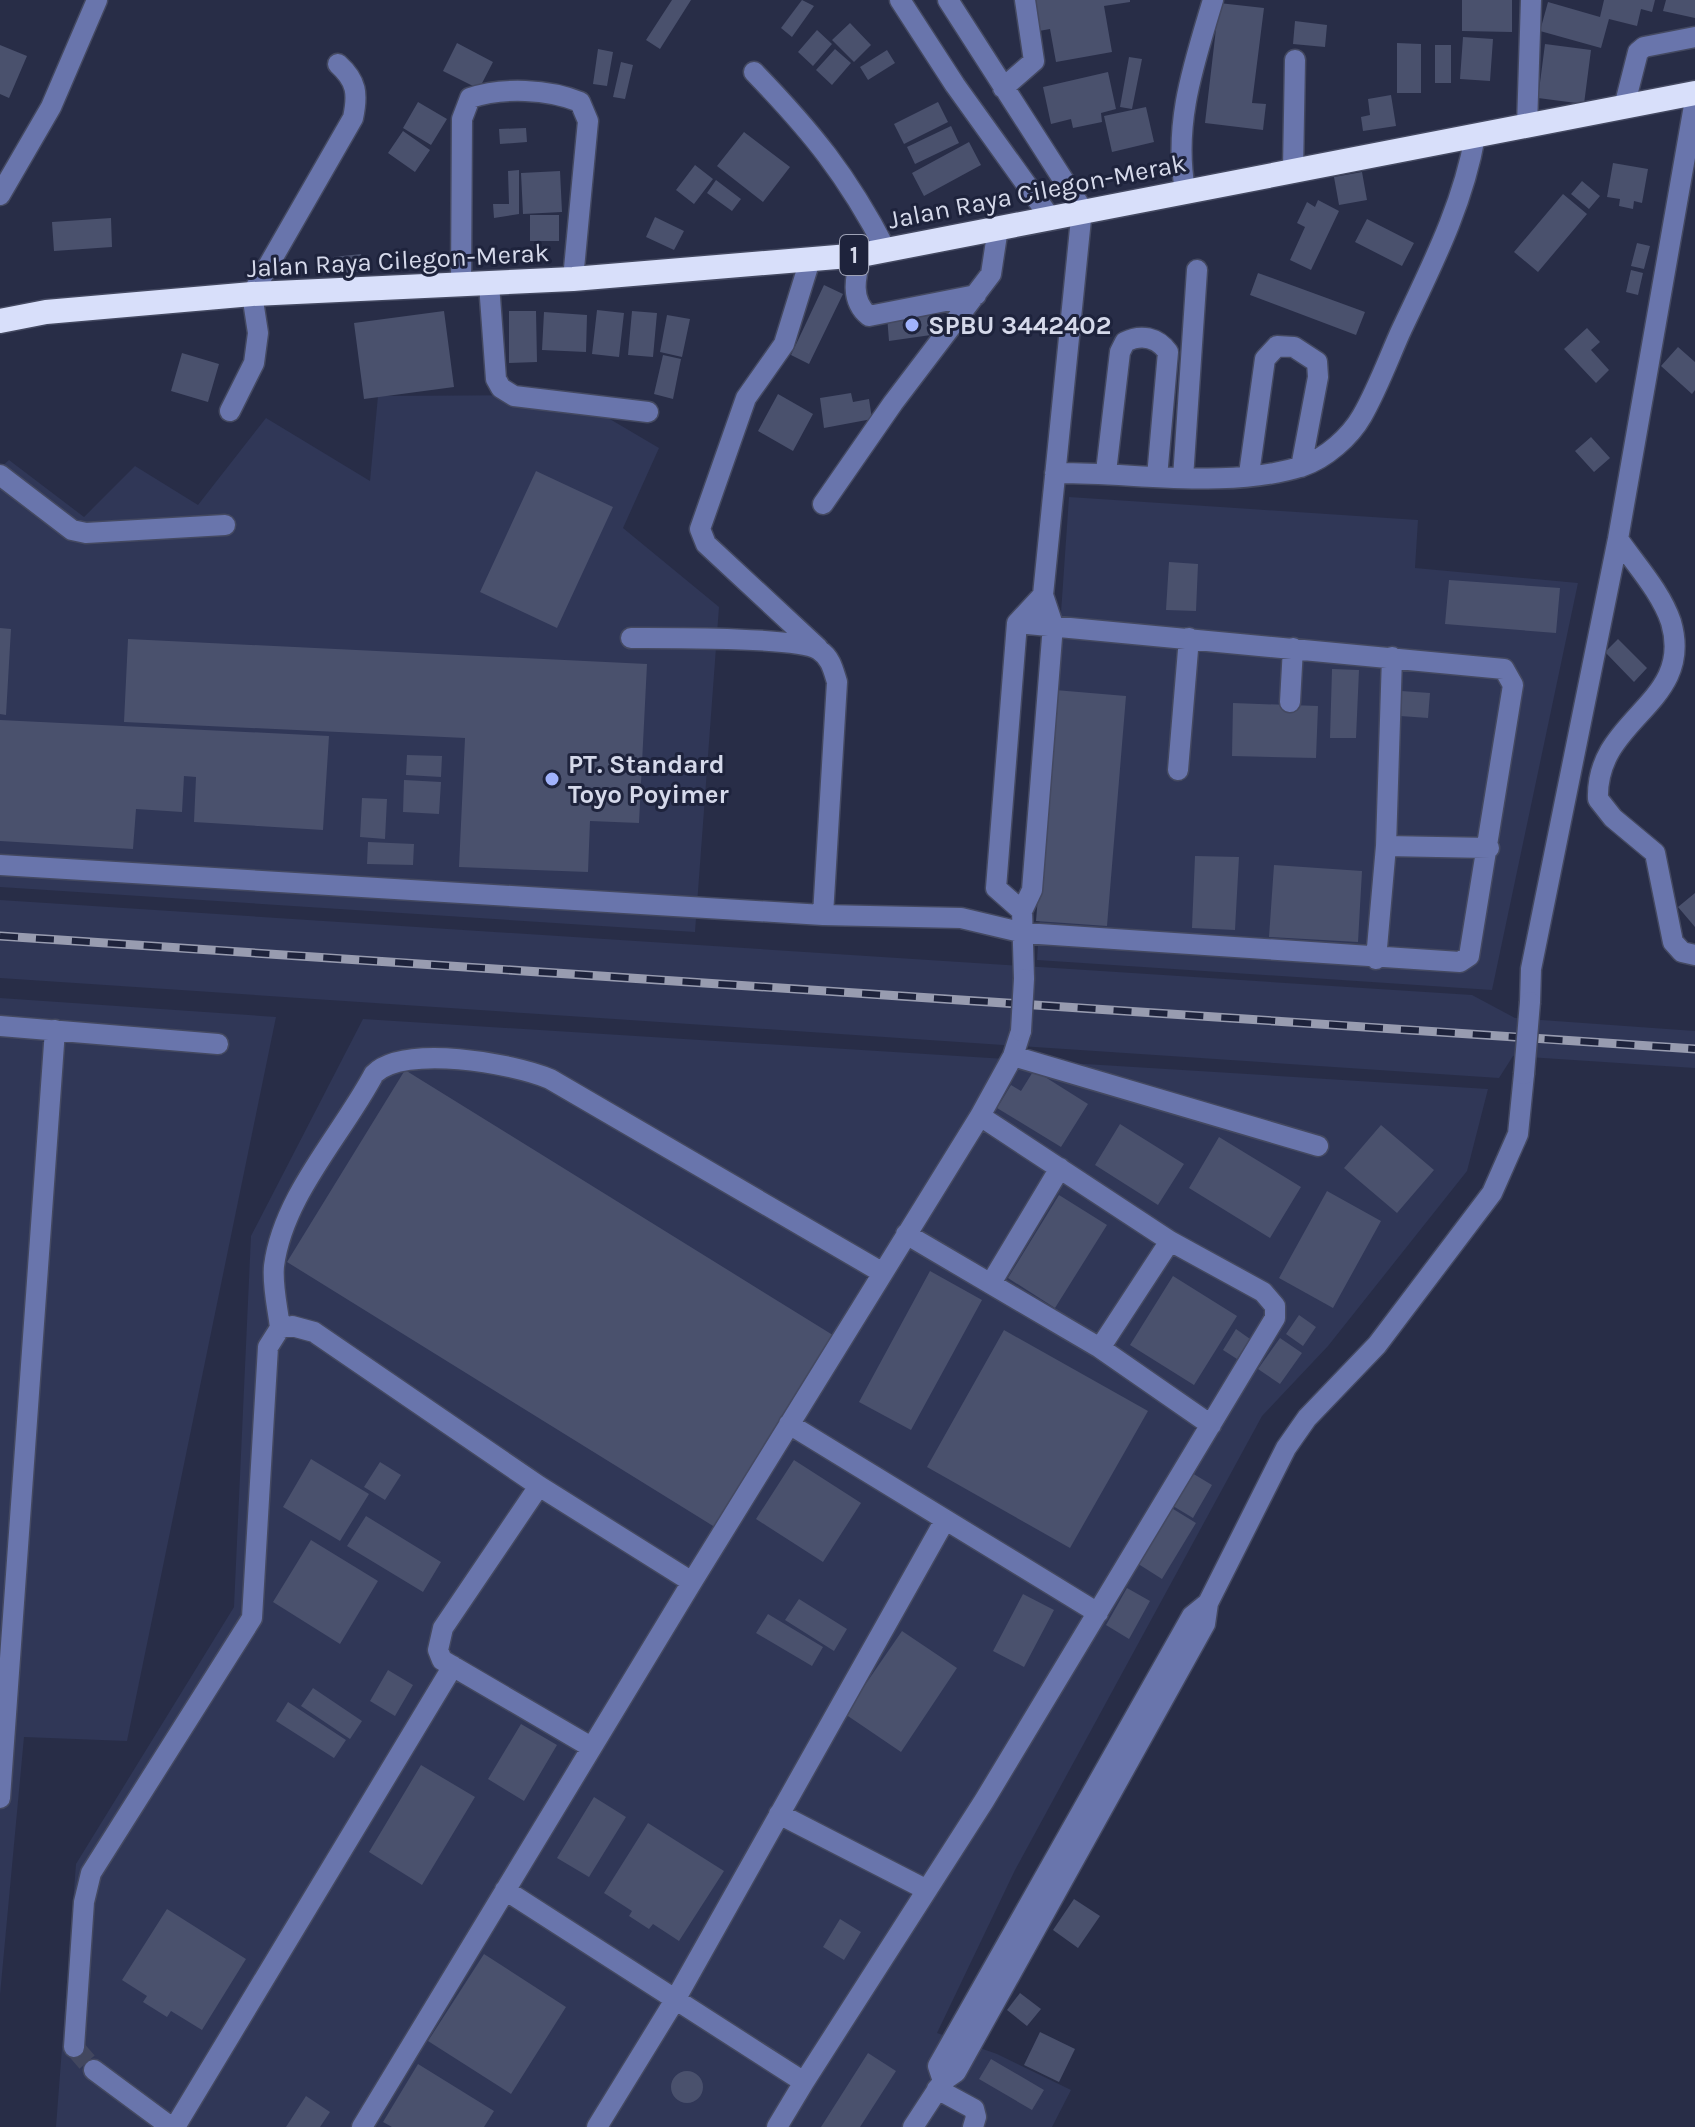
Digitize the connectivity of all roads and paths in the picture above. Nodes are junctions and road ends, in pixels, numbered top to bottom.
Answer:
1 (97, 0) edge
2 (900, 0) edge
3 (948, 0) edge
4 (1025, 0) edge
5 (1213, 0) edge
6 (1531, 0) edge
7 (1695, 37) edge
8 (1295, 60) dead end
9 (338, 64) dead end
10 (754, 72) dead end
11 (1003, 88) junction
12 (1695, 93) edge
13 (1695, 100) edge
14 (1624, 107) junction
15 (1527, 126) junction
16 (1693, 127) edge
17 (1475, 136) junction
18 (1293, 169) junction
19 (1185, 190) junction
20 (0, 195) edge
21 (1082, 209) junction
22 (1049, 216) junction
23 (998, 228) junction
24 (886, 250) junction
25 (861, 255) junction
26 (810, 260) junction
27 (1197, 270) dead end
28 (573, 279) junction
29 (489, 284) junction
30 (461, 286) junction
31 (252, 294) junction
32 (976, 295) junction
33 (0, 321) edge
34 (230, 411) dead end
35 (648, 412) dead end
36 (1301, 467) junction
37 (1106, 472) junction
38 (1055, 473) junction
39 (1249, 474) junction
40 (0, 475) edge
41 (1157, 477) junction
42 (1183, 478) junction
43 (823, 504) dead end
44 (225, 525) dead end
45 (1618, 539) junction
46 (1043, 595) junction
47 (1017, 623) junction
48 (1053, 625) junction
49 (631, 638) dead end
50 (1189, 638) junction
51 (818, 648) junction
52 (1293, 648) junction
53 (1392, 657) junction
54 (1290, 702) dead end
55 (1178, 770) dead end
56 (1386, 846) junction
57 (1489, 848) junction
58 (0, 865) edge
59 (1022, 911) junction
60 (823, 915) junction
61 (1024, 933) junction
62 (1695, 955) edge
63 (1376, 959) junction
64 (0, 1026) edge
65 (55, 1030) junction
66 (218, 1044) dead end
67 (1013, 1056) junction
68 (980, 1116) junction
69 (1318, 1146) dead end
70 (1060, 1168) junction
71 (906, 1234) junction
72 (1170, 1241) junction
73 (883, 1273) junction
74 (991, 1283) junction
75 (280, 1328) junction
76 (1100, 1348) junction
77 (789, 1424) junction
78 (1211, 1425) junction
79 (539, 1486) junction
80 (945, 1520) junction
81 (10, 1527) edge
82 (692, 1582) junction
83 (1098, 1613) junction
84 (453, 1666) junction
85 (591, 1747) junction
86 (0, 1798) edge
87 (779, 1814) junction
88 (505, 1890) junction
89 (927, 1890) junction
90 (675, 2000) junction
91 (74, 2047) tunnel mouth
92 (94, 2070) tunnel mouth
93 (804, 2082) junction
94 (940, 2085) junction
95 (173, 2127) edge
96 (362, 2127) edge
97 (597, 2127) edge
98 (777, 2127) edge
99 (913, 2127) edge
100 (973, 2127) edge

1 - 20 street
2 - 22 street
3 - 11 street
4 - 11 street
5 - 19 street
6 - 15 street
7 - 14 street
8 - 18 street
9 - 31 street
10 - 24 street
11 - 21 street
12 - 14 highway, Jalan Raya Cilegon-Merak / 1
13 - 16 street
14 - 15 highway, Jalan Raya Cilegon-Merak / 1
15 - 17 highway, Jalan Raya Cilegon-Merak / 1
16 - 45 street
17 - 18 highway, Jalan Raya Cilegon-Merak / 1
17 - 36 street
18 - 19 highway, Jalan Raya Cilegon-Merak / 1
19 - 21 highway, Jalan Raya Cilegon-Merak / 1
21 - 22 highway, Jalan Raya Cilegon-Merak / 1
21 - 38 street
22 - 23 highway, Jalan Raya Cilegon-Merak / 1
23 - 24 highway, Jalan Raya Cilegon-Merak / 1
23 - 32 street
24 - 25 highway, Jalan Raya Cilegon-Merak / 1
25 - 26 highway, Jalan Raya Cilegon-Merak / 1
25 - 32 street
26 - 28 highway, Jalan Raya Cilegon-Merak / 1
26 - 51 street
27 - 42 street
28 - 29 highway, Jalan Raya Cilegon-Merak / 1
28 - 30 street
29 - 30 highway, Jalan Raya Cilegon-Merak / 1
29 - 35 street
30 - 31 highway, Jalan Raya Cilegon-Merak / 1
31 - 33 highway, Jalan Raya Cilegon-Merak / 1
31 - 34 street
32 - 43 street
36 - 39 street
36 - 39 street
37 - 38 street
37 - 41 street
37 - 41 street
38 - 46 street
39 - 42 street
40 - 44 street
41 - 42 street
45 - 62 street
45 - 94 street, bridge
46 - 47 street
46 - 48 street
47 - 48 street
47 - 59 street
48 - 50 street
48 - 59 street
49 - 51 street
50 - 52 street
50 - 55 street
51 - 60 street
52 - 53 street
52 - 54 street
53 - 56 street
53 - 57 street
56 - 57 street
56 - 63 street
57 - 63 street
58 - 60 street
59 - 61 street
60 - 61 street
61 - 63 street
61 - 67 street, bridge
64 - 65 street
65 - 66 street
65 - 81 street
67 - 68 street
67 - 69 street
68 - 70 street
68 - 71 street
70 - 72 street
70 - 74 street
71 - 73 street
71 - 74 street
72 - 76 street
72 - 78 street
73 - 75 street
73 - 77 street
74 - 76 street
75 - 79 street
75 - 91 street
76 - 78 street
77 - 80 street
77 - 82 street
78 - 83 street
79 - 82 street
79 - 84 street
80 - 83 street
80 - 87 street
81 - 86 street
82 - 85 street
83 - 89 street
84 - 85 street
84 - 95 street
85 - 88 street
87 - 89 street
87 - 90 street
88 - 90 street
88 - 96 street
89 - 93 street
90 - 93 street
90 - 97 street
92 - 95 street
93 - 98 street
94 - 99 street
94 - 100 street

